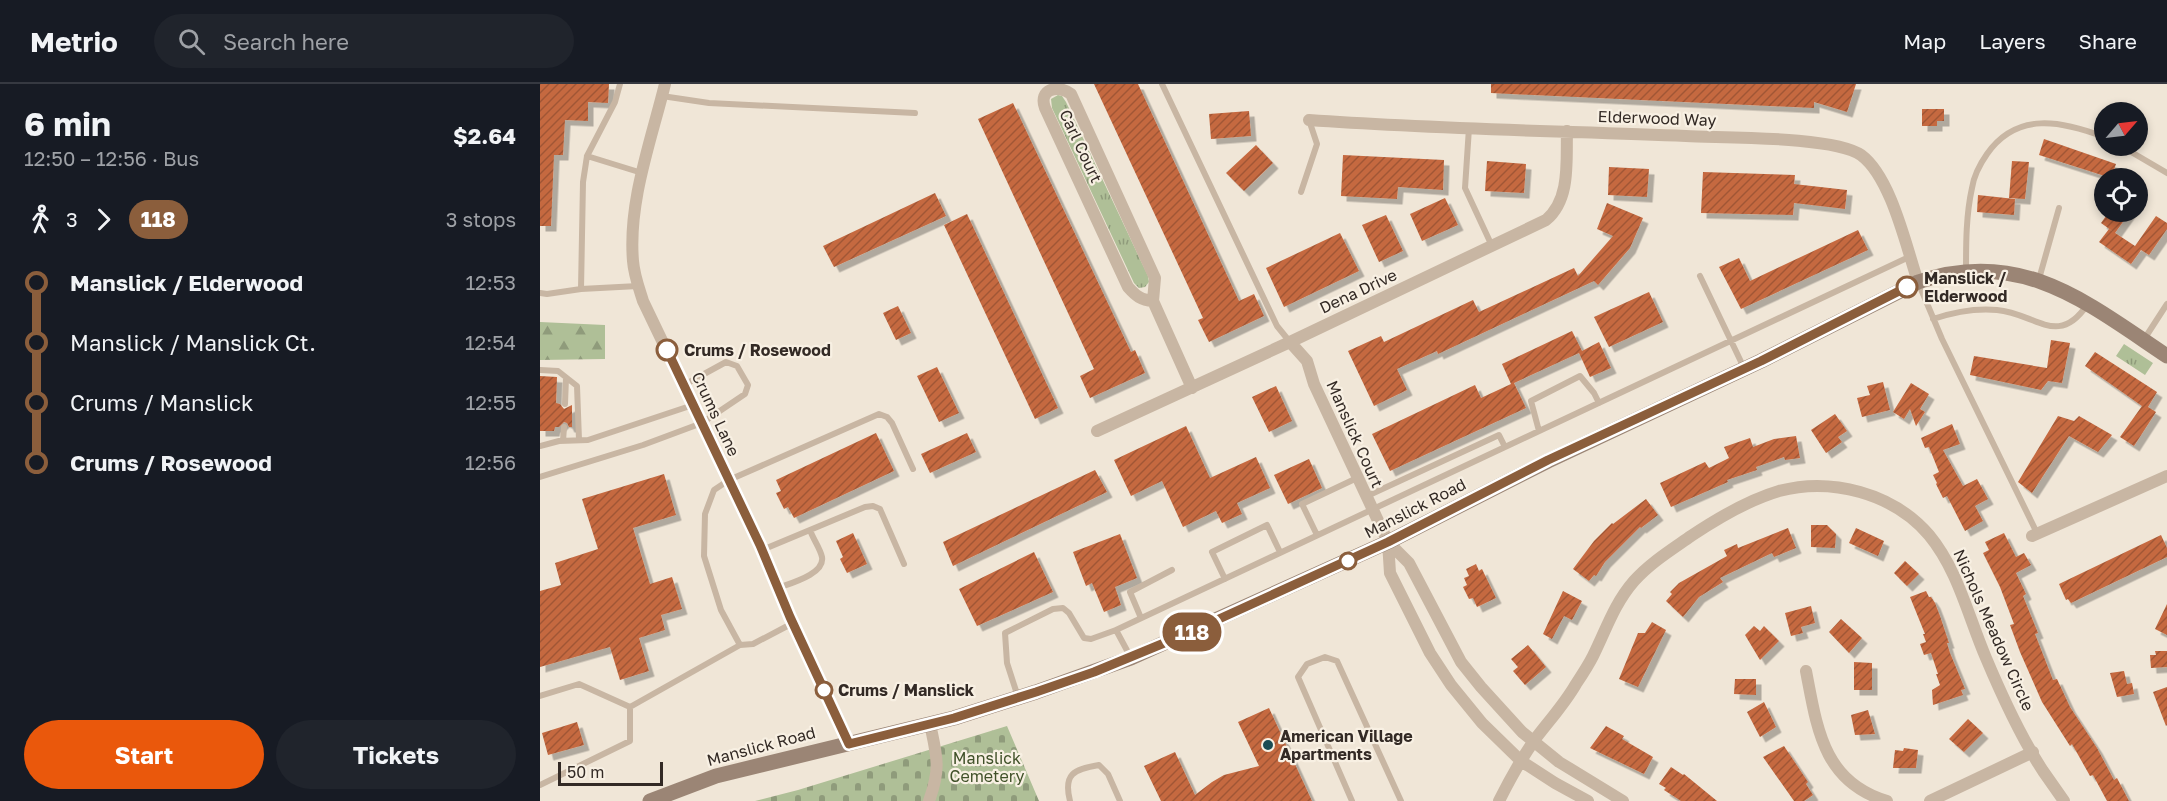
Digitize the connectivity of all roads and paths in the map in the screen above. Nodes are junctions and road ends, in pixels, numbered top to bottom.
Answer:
1 (620, 84) edge
2 (1162, 84) edge
3 (1066, 86) edge
4 (663, 90) edge
5 (915, 113) dead end
6 (1309, 120) joint
7 (1469, 127) junction
8 (1568, 131) junction
9 (2094, 134) edge
10 (587, 156) junction
11 (2138, 156) edge
12 (642, 173) junction
13 (2167, 173) edge
14 (1301, 192) dead end
15 (2059, 208) dead end
16 (1492, 246) junction
17 (1909, 257) junction
18 (1966, 272) junction
19 (1700, 276) dead end
20 (2039, 279) junction
21 (1918, 282) junction
22 (638, 286) junction
23 (581, 289) junction
24 (540, 292) edge
25 (1153, 301) junction
26 (2088, 304) junction
27 (2167, 304) edge
28 (1933, 319) junction
29 (1731, 341) junction
30 (2143, 341) junction
31 (1290, 342) junction
32 (2167, 356) edge
33 (1744, 369) junction
34 (540, 370) edge
35 (566, 378) junction
36 (684, 385) junction
37 (1192, 388) junction
38 (1599, 403) junction
39 (565, 404) dead end
40 (693, 405) junction
41 (702, 423) junction
42 (564, 427) dead end
43 (1097, 431) dead end
44 (1539, 431) junction
45 (579, 440) junction
46 (564, 441) junction
47 (540, 446) edge
48 (1505, 447) junction
49 (913, 469) dead end
50 (2167, 476) edge
51 (540, 477) edge
52 (1357, 478) junction
53 (729, 480) junction
54 (1365, 496) junction
55 (1371, 510) junction
56 (810, 530) junction
57 (1317, 535) junction
58 (2035, 535) joint
59 (1388, 542) junction
60 (762, 550) junction
61 (1280, 552) junction
62 (904, 564) dead end
63 (1172, 570) dead end
64 (1225, 579) junction
65 (778, 588) junction
66 (1141, 618) junction
67 (793, 623) junction
68 (1116, 630) junction
69 (740, 645) junction
70 (1131, 658) junction
71 (1806, 671) dead end
72 (540, 696) edge
73 (1018, 698) junction
74 (630, 706) junction
75 (930, 724) junction
76 (849, 744) junction
77 (1527, 752) junction
78 (2033, 753) junction
79 (540, 785) edge
80 (650, 801) edge
81 (929, 801) edge
82 (1070, 801) edge
83 (1120, 801) edge
84 (1352, 801) edge
85 (1401, 801) edge
86 (1499, 801) edge
87 (1588, 801) edge
88 (1623, 801) edge
89 (1887, 801) edge
90 (1930, 801) edge
91 (2064, 801) edge

1 - 10 lane
2 - 31 lane
3 - 25 street, Carl Court
3 - 25 street, Carl Court
4 - 5 lane
4 - 12 street, Crums Lane
6 - 7 street, Elderwood Way
6 - 14 lane
7 - 8 street, Elderwood Way
7 - 16 lane
8 - 16 street, Dena Drive
8 - 17 street, Elderwood Way
9 - 18 lane
10 - 12 lane
10 - 23 lane
11 - 13 lane
12 - 22 street, Crums Lane
15 - 20 lane
16 - 31 street, Dena Drive
17 - 21 street, Elderwood Way
17 - 29 lane
18 - 20 main road, Manslick Road
18 - 21 main road, Manslick Road
19 - 29 lane
20 - 26 main road, Manslick Road
21 - 28 lane
21 - 33 main road, Manslick Road
22 - 23 lane
22 - 36 street, Crums Lane
23 - 24 lane
25 - 37 street, Carl Court
26 - 28 lane
26 - 30 main road, Manslick Road
27 - 30 lane
28 - 58 lane
29 - 33 lane
29 - 38 lane
30 - 32 main road, Manslick Road
31 - 37 street, Dena Drive
31 - 52 street, Manslick Court
33 - 59 main road, Manslick Road
34 - 35 lane
35 - 39 lane
35 - 45 lane
36 - 40 street, Crums Lane
36 - 41 lane
37 - 43 street, Dena Drive
38 - 44 lane
38 - 44 lane
40 - 41 street, Crums Lane
40 - 45 lane
41 - 51 lane
41 - 53 street, Crums Lane
42 - 46 lane
44 - 48 lane
45 - 46 lane
46 - 47 lane
48 - 54 lane
48 - 55 lane
49 - 53 lane
50 - 58 street
52 - 54 street, Manslick Court
52 - 57 lane
53 - 60 street, Crums Lane
53 - 69 lane
54 - 55 street, Manslick Court
55 - 57 lane
55 - 59 street, Manslick Court
56 - 60 lane
56 - 62 lane
56 - 65 lane
57 - 61 lane
59 - 70 main road, Manslick Road
59 - 77 street
59 - 77 street
60 - 65 street, Crums Lane
61 - 64 lane
61 - 64 lane
63 - 66 lane
64 - 66 lane
65 - 67 street, Crums Lane
66 - 68 lane
67 - 69 lane
67 - 76 street, Crums Lane
68 - 70 lane
68 - 73 lane
69 - 74 lane
70 - 73 main road, Manslick Road
71 - 89 street
72 - 74 lane
73 - 75 main road, Manslick Road
74 - 79 lane
75 - 76 main road, Manslick Road
75 - 81 street
76 - 80 main road, Manslick Road
77 - 78 street, Nichols Meadow Circle
77 - 86 street, Nichols Meadow Circle
77 - 87 street
77 - 88 street
78 - 90 street
78 - 91 street, Nichols Meadow Circle
82 - 83 lane
84 - 85 lane

